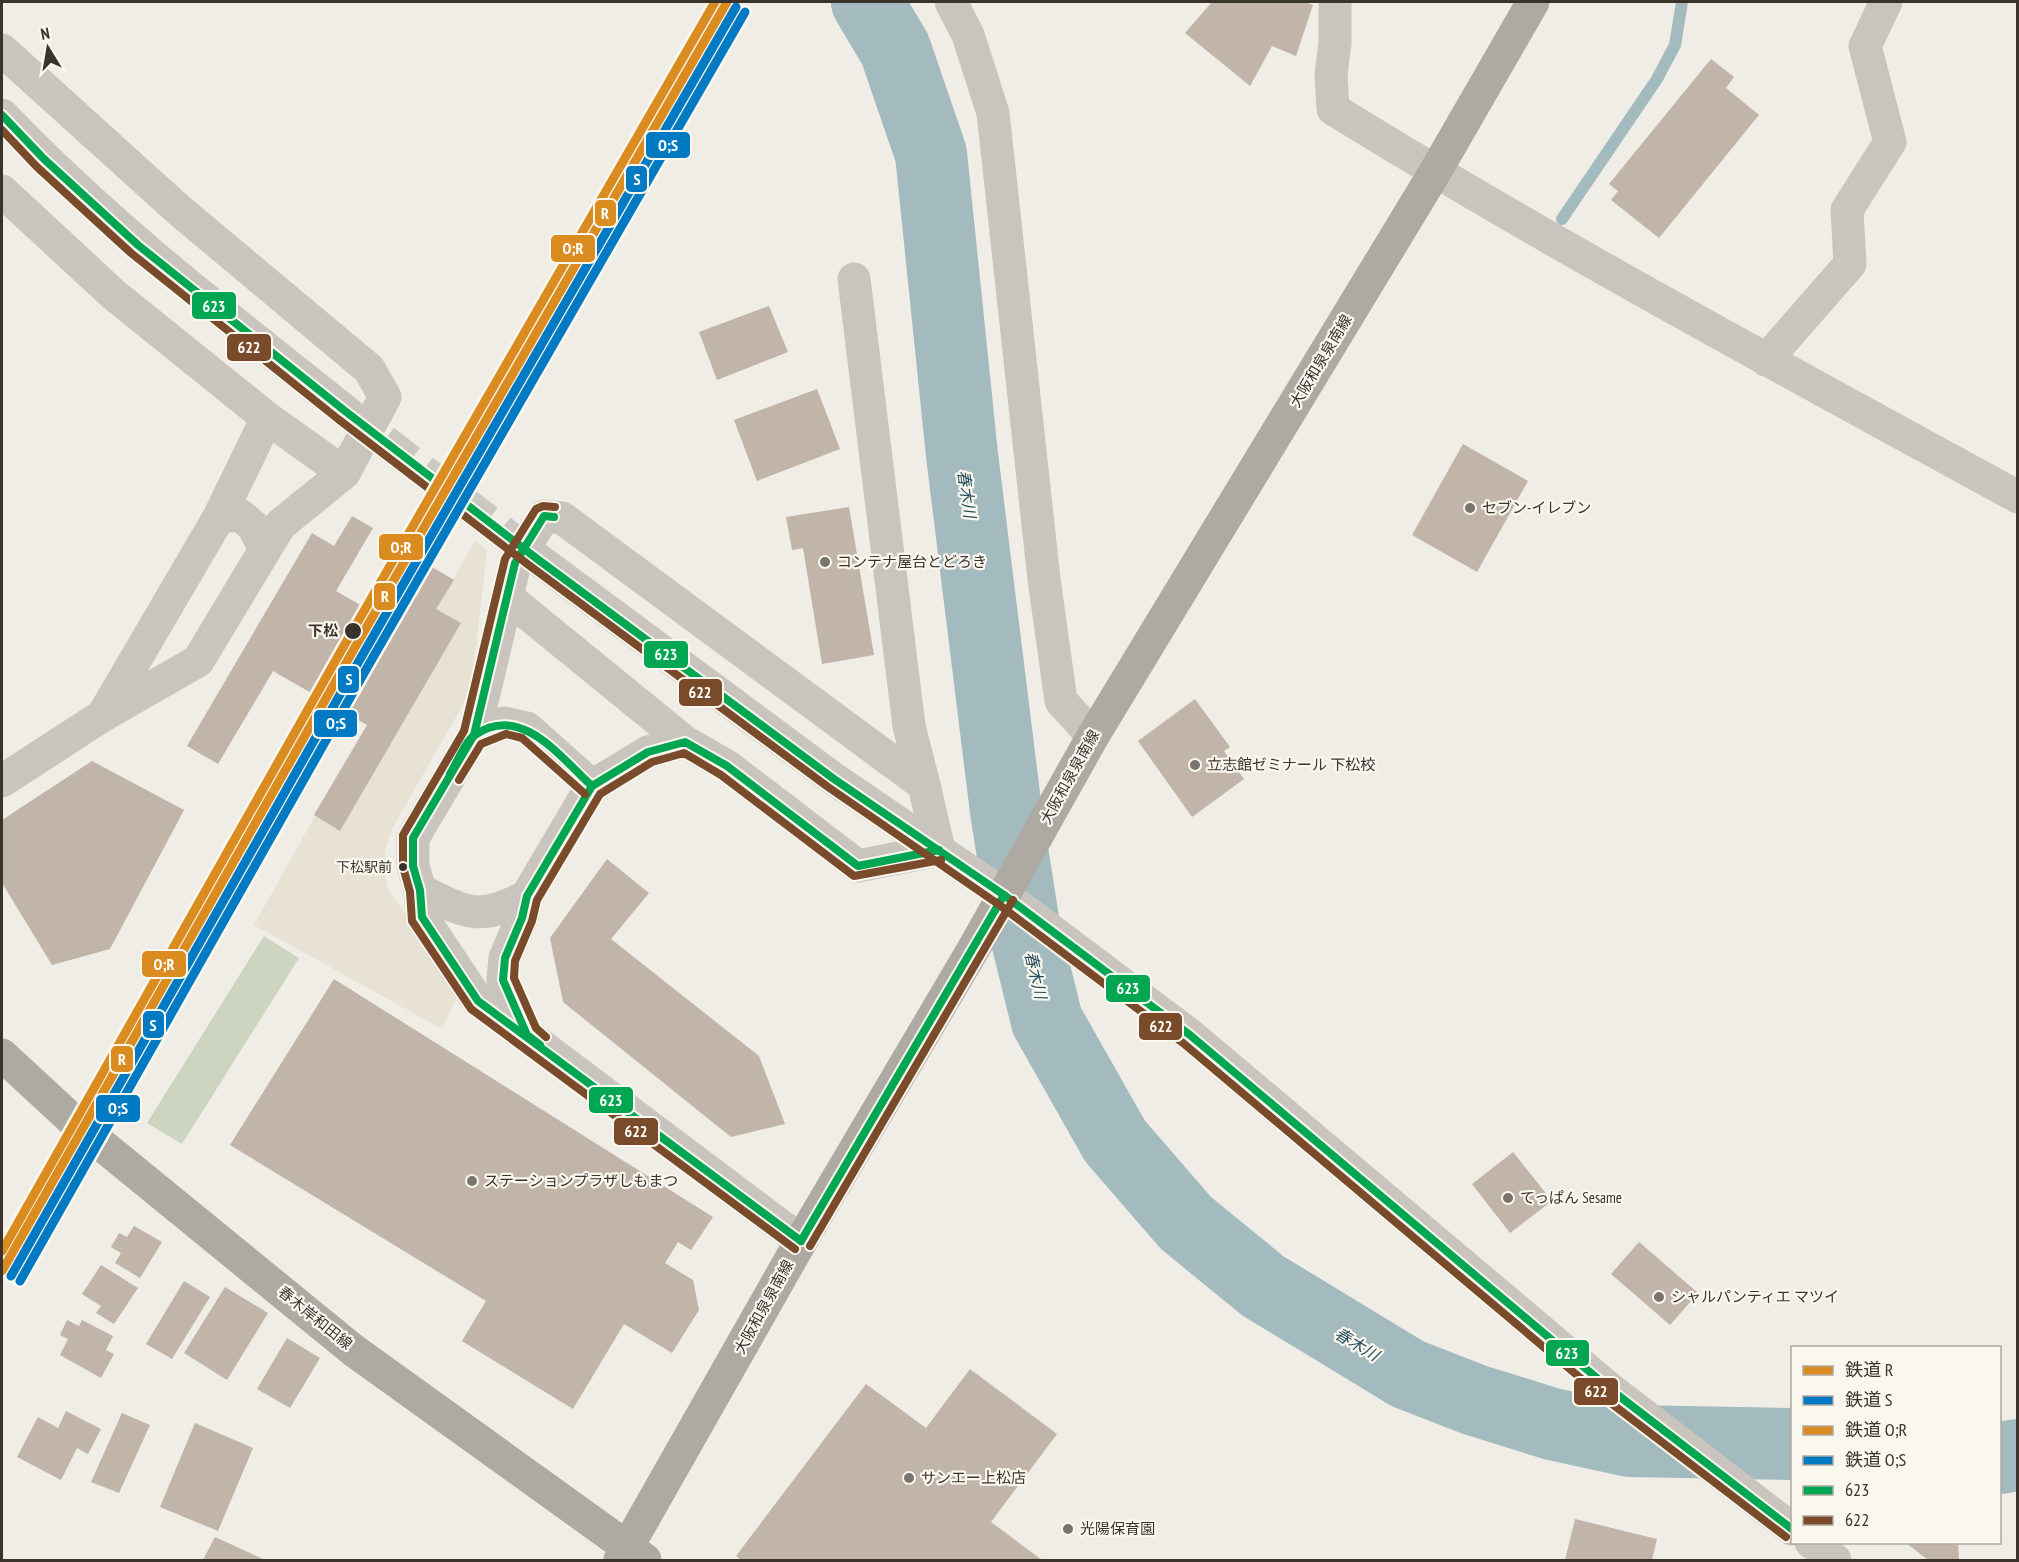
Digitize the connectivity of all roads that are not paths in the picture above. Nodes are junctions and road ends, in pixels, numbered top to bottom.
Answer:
1 (951, 2) edge
2 (1335, 2) edge
3 (1533, 2) edge
4 (1886, 2) edge
5 (2, 50) edge
6 (2, 115) edge
7 (1435, 172) junction
8 (2, 191) edge
9 (854, 279) dead end
10 (1766, 360) junction
11 (345, 411) tunnel mouth
12 (267, 418) junction
13 (344, 473) junction
14 (2018, 497) edge
15 (219, 517) junction
16 (264, 547) junction
17 (536, 558) tunnel mouth
18 (507, 597) junction
19 (153, 632) junction
20 (198, 661) junction
21 (102, 716) junction
22 (474, 735) junction
23 (1093, 736) junction
24 (685, 742) junction
25 (2, 781) edge
26 (924, 784) junction
27 (592, 786) junction
28 (946, 856) junction
29 (420, 890) junction
30 (1004, 895) junction
31 (526, 896) junction
32 (527, 1035) junction
33 (2, 1055) edge
34 (801, 1241) junction
35 (1784, 1522) edge
36 (1814, 1544) edge
37 (631, 1556) edge
38 (1835, 1560) edge

1 - 23 street
2 - 7 street
3 - 7 main road, 大阪和泉泉南線
4 - 10 street
5 - 13 street
6 - 11 street
7 - 10 street
7 - 23 main road, 大阪和泉泉南線
8 - 12 street
9 - 26 street
10 - 14 street
12 - 13 street
12 - 15 street
13 - 16 street
15 - 16 street
15 - 19 street
16 - 20 street
17 - 28 street
18 - 22 street
18 - 24 street
18 - 26 street
19 - 20 street
19 - 21 street
20 - 21 street
21 - 25 street
22 - 27 street
22 - 29 street
23 - 30 main road, 大阪和泉泉南線
24 - 27 street
24 - 28 street
26 - 28 street
27 - 31 street
28 - 30 street
29 - 31 street
29 - 32 street
30 - 34 main road, 大阪和泉泉南線
30 - 35 street
31 - 32 street
32 - 34 street
33 - 37 main road, 春木岸和田線
34 - 37 main road, 大阪和泉泉南線
36 - 38 street

